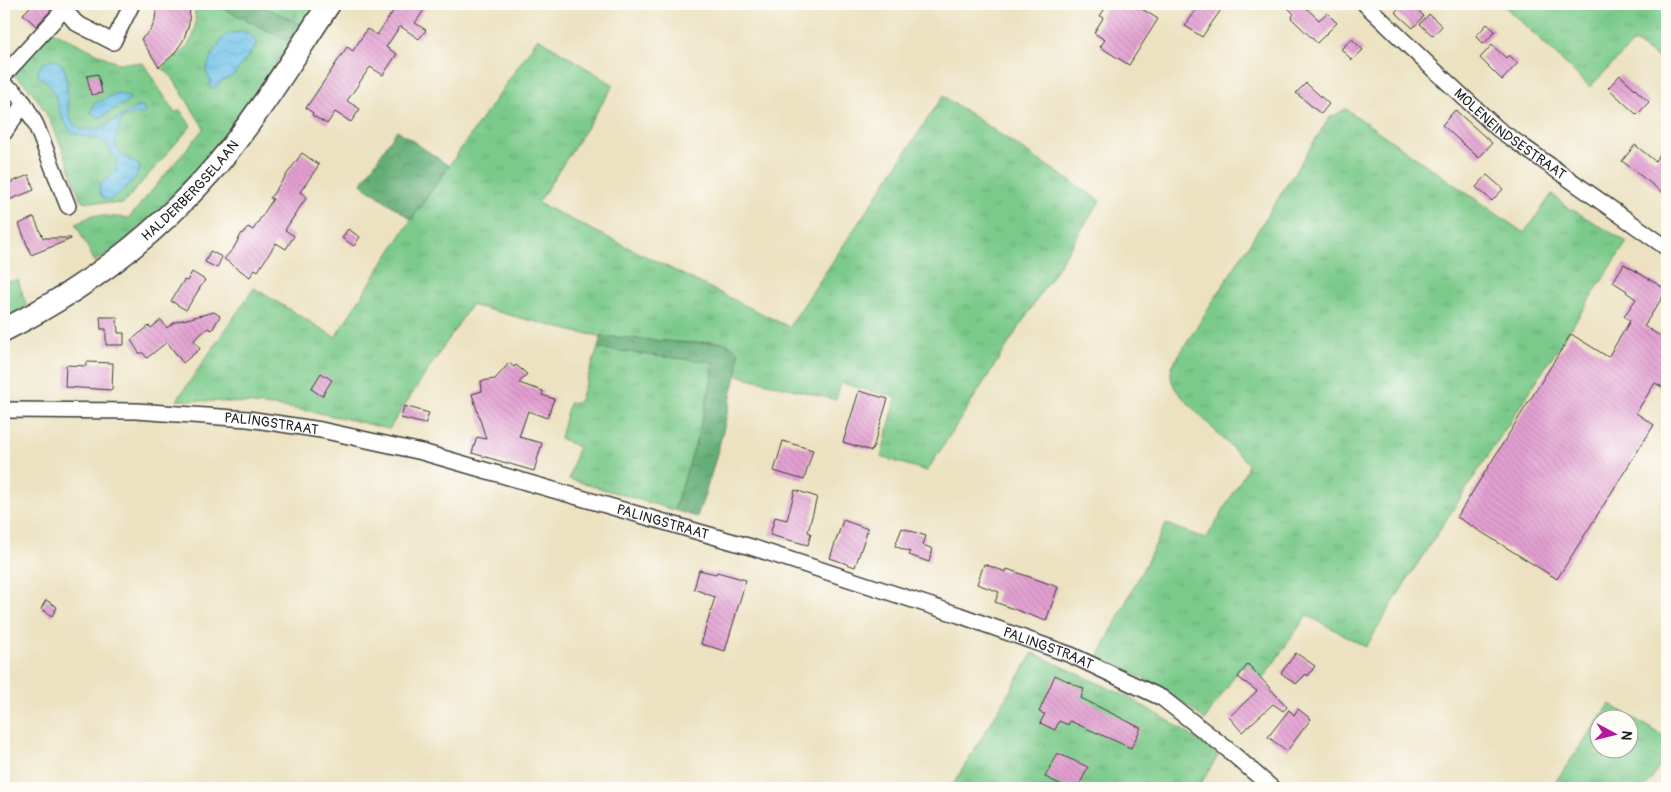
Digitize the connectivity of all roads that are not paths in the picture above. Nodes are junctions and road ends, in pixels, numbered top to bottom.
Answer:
1 (132, 4) edge
2 (329, 4) edge
3 (1365, 4) edge
4 (67, 7) edge
5 (4, 74) edge
6 (4, 86) edge
7 (24, 103) junction
8 (4, 134) edge
9 (68, 206) dead end
10 (1667, 248) edge
11 (4, 330) edge
12 (4, 410) edge
13 (1272, 788) edge

1 - 4 street
2 - 11 main road, HALDERBERGSELAAN
3 - 10 street, MOLENEINDSESTRAAT
4 - 5 street
6 - 7 street
7 - 8 street
7 - 9 street
12 - 13 street, PALINGSTRAAT

